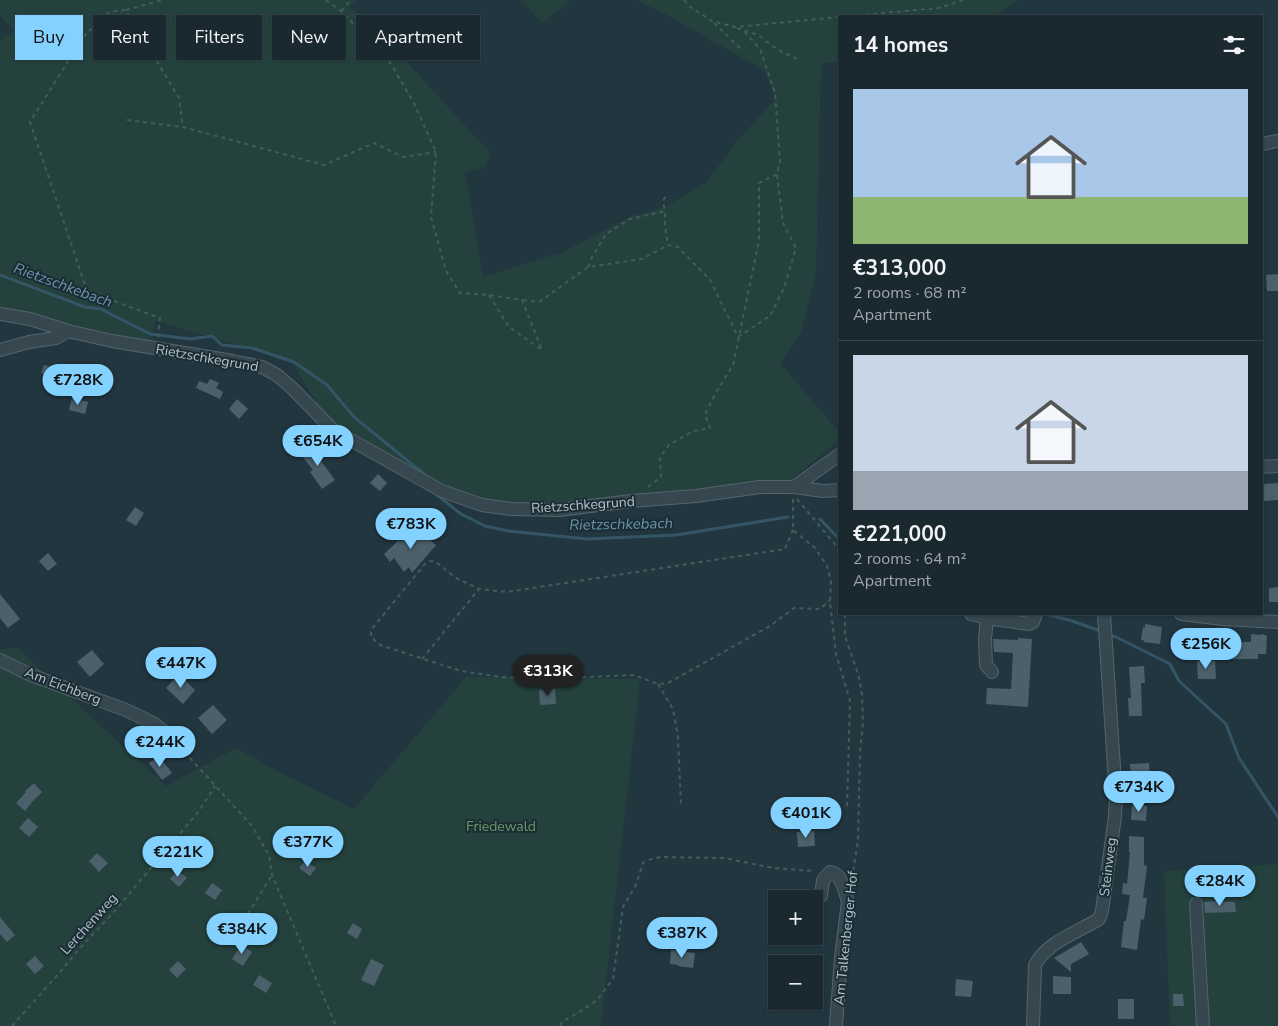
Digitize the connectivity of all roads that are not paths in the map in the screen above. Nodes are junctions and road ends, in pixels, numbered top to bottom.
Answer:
1 (1278, 141) edge
2 (1263, 144) edge
3 (0, 314) edge
4 (68, 330) junction
5 (0, 350) edge
6 (838, 456) edge
7 (1278, 466) edge
8 (1263, 467) edge
9 (794, 487) junction
10 (838, 490) edge
11 (975, 615) edge
12 (1036, 615) edge
13 (1104, 615) edge
14 (1190, 615) edge
15 (987, 618) junction
16 (1278, 622) edge
17 (0, 660) edge
18 (992, 672) dead end
19 (171, 737) road end
20 (822, 890) edge
21 (1196, 904) dead end
22 (836, 1026) edge
23 (1033, 1026) edge
24 (1203, 1026) edge

1 - 2 street
3 - 4 street, Rietzschkegrund
4 - 5 street
4 - 9 street, Rietzschkegrund
6 - 9 street
7 - 8 street
9 - 10 street, Rietzschkegrund
11 - 15 street
12 - 15 street
13 - 23 street, Steinweg
14 - 16 street
15 - 18 street
17 - 19 street, Am Eichberg
20 - 22 street, Am Talkenberger Hof
21 - 24 street

